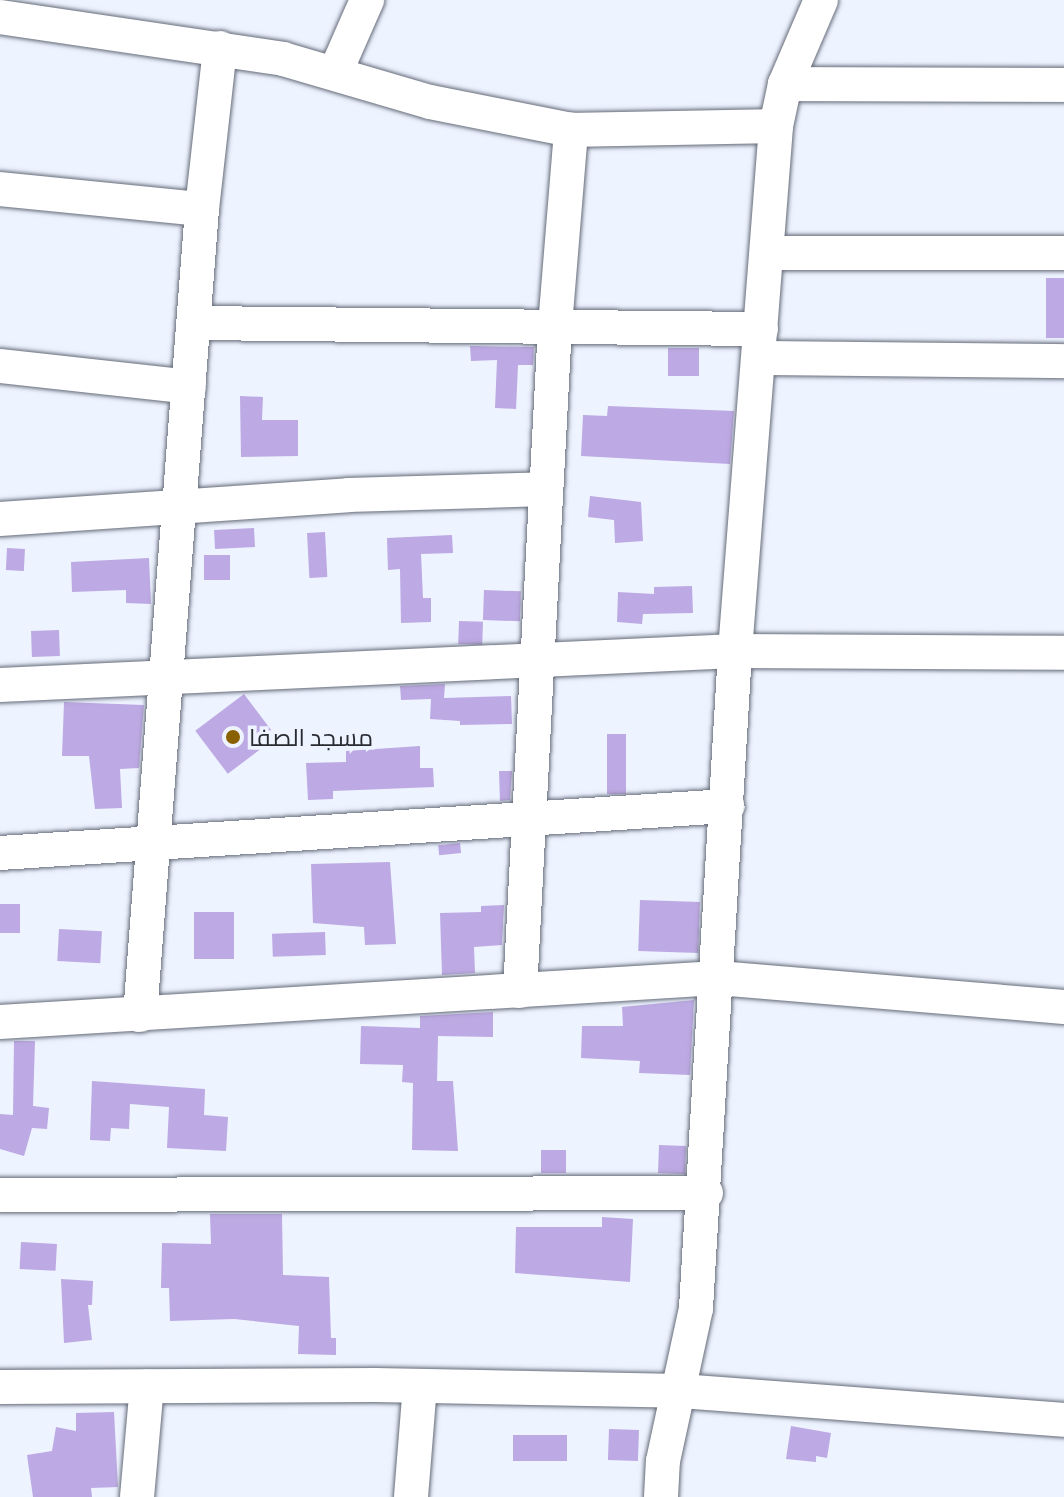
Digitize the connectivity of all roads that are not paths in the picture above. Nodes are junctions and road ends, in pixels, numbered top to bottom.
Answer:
1 (367, 0) edge
2 (821, 0) edge
3 (0, 17) edge
4 (220, 48) junction
5 (335, 73) junction
6 (785, 84) junction
7 (1064, 85) edge
8 (776, 126) junction
9 (571, 130) junction
10 (0, 189) edge
11 (202, 209) junction
12 (768, 253) junction
13 (1064, 253) edge
14 (194, 323) junction
15 (555, 326) junction
16 (760, 343) junction
17 (1064, 361) edge
18 (0, 366) edge
19 (189, 387) junction
20 (546, 489) junction
21 (180, 506) junction
22 (0, 519) edge
23 (735, 651) junction
24 (1064, 653) edge
25 (536, 657) junction
26 (166, 676) junction
27 (0, 685) edge
28 (727, 806) junction
29 (529, 817) junction
30 (154, 841) junction
31 (0, 853) edge
32 (718, 978) junction
33 (520, 991) junction
34 (1064, 1007) edge
35 (140, 1015) junction
36 (0, 1022) edge
37 (706, 1193) junction
38 (0, 1195) edge
39 (147, 1386) junction
40 (420, 1386) junction
41 (0, 1387) edge
42 (681, 1391) junction
43 (1064, 1420) edge
44 (137, 1497) edge
45 (411, 1497) edge
46 (661, 1497) edge

1 - 5 street
2 - 6 street
3 - 4 street
4 - 5 street
4 - 11 street
5 - 9 street
6 - 7 street
6 - 8 street
8 - 9 street
8 - 12 street
9 - 15 street
10 - 11 street
11 - 14 street
12 - 13 street
12 - 16 street
14 - 15 street
14 - 19 street
15 - 16 street
15 - 20 street
16 - 17 street
16 - 23 street
18 - 19 street
19 - 21 street
20 - 21 street
20 - 25 street
21 - 22 street
21 - 26 street
23 - 24 street
23 - 25 street
23 - 28 street
25 - 26 street
25 - 29 street
26 - 27 street
26 - 30 street
28 - 29 street
28 - 32 street
29 - 30 street
29 - 33 street
30 - 31 street
30 - 35 street
32 - 33 street
32 - 34 street
32 - 37 street
33 - 35 street
35 - 36 street
37 - 38 street
37 - 42 street
39 - 40 street
39 - 41 street
39 - 44 street
40 - 42 street
40 - 45 street
42 - 43 street
42 - 46 street

